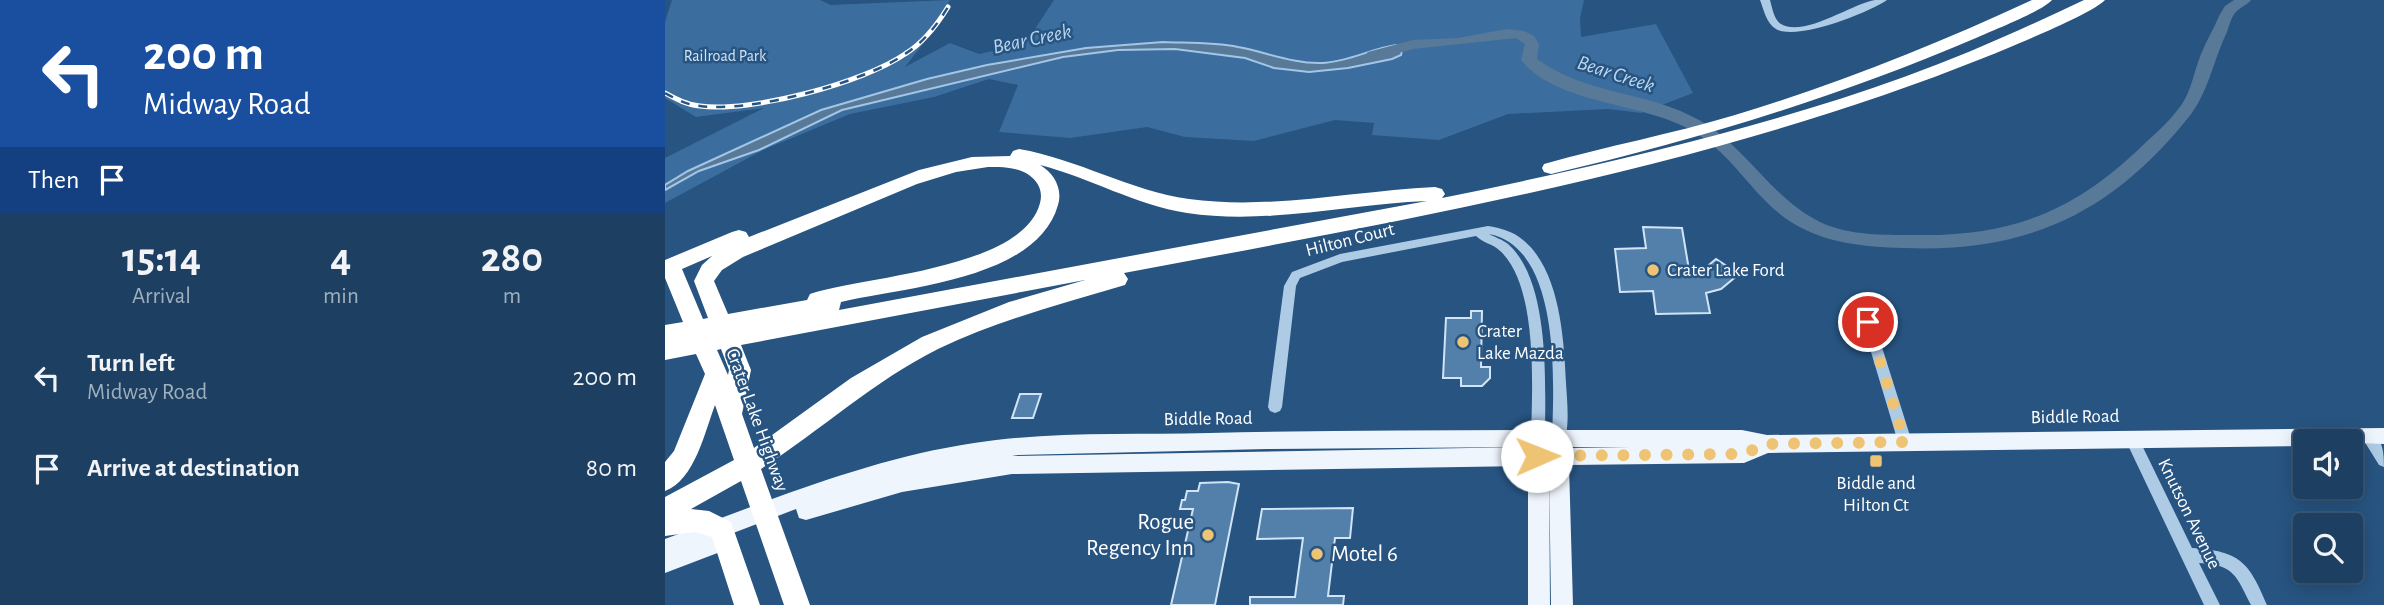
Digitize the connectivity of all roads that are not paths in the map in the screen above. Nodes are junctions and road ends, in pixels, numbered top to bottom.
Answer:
1 (1766, 0) edge
2 (1856, 0) edge
3 (1882, 0) edge
4 (2044, 0) edge
5 (2097, 0) edge
6 (1865, 7) junction
7 (1661, 150) junction
8 (1434, 194) junction
9 (1465, 234) junction
10 (1233, 245) junction
11 (667, 263) edge
12 (758, 317) junction
13 (1868, 322) dead end
14 (665, 334) edge
15 (665, 351) edge
16 (716, 374) junction
17 (1275, 407) dead end
18 (730, 415) junction
19 (2376, 436) edge
20 (2132, 439) junction
21 (1905, 442) junction
22 (1538, 447) junction
23 (1559, 447) junction
24 (2384, 461) edge
25 (751, 474) junction
26 (665, 480) edge
27 (665, 510) edge
28 (665, 524) edge
29 (665, 549) edge
30 (2188, 555) junction
31 (665, 563) edge
32 (747, 605) edge
33 (797, 605) edge
34 (1539, 605) edge
35 (1562, 605) edge
36 (2212, 605) edge
37 (2259, 605) edge

1 - 6 street
2 - 6 street
3 - 6 street
4 - 7 highway
5 - 7 highway
7 - 8 highway
7 - 10 highway
8 - 11 highway
8 - 12 highway
9 - 17 street, Hilton Court
9 - 22 street, Hilton Court
9 - 23 street, Hilton Court
10 - 15 highway
10 - 25 highway
11 - 16 highway, Crater Lake Highway
12 - 14 highway
12 - 18 highway
13 - 21 street
16 - 18 highway, Crater Lake Highway
16 - 26 highway
18 - 25 highway, Crater Lake Highway
19 - 20 main road, Biddle Road
19 - 24 street
20 - 21 main road, Biddle Road
20 - 30 street, Knutson Avenue
21 - 23 main road, Biddle Road
22 - 23 main road, Biddle Road
22 - 29 main road, Biddle Road
22 - 31 main road, Biddle Road
22 - 34 main road
23 - 35 main road
25 - 27 highway
25 - 33 highway, Crater Lake Highway
28 - 32 highway
30 - 36 street, Knutson Avenue
30 - 37 street

